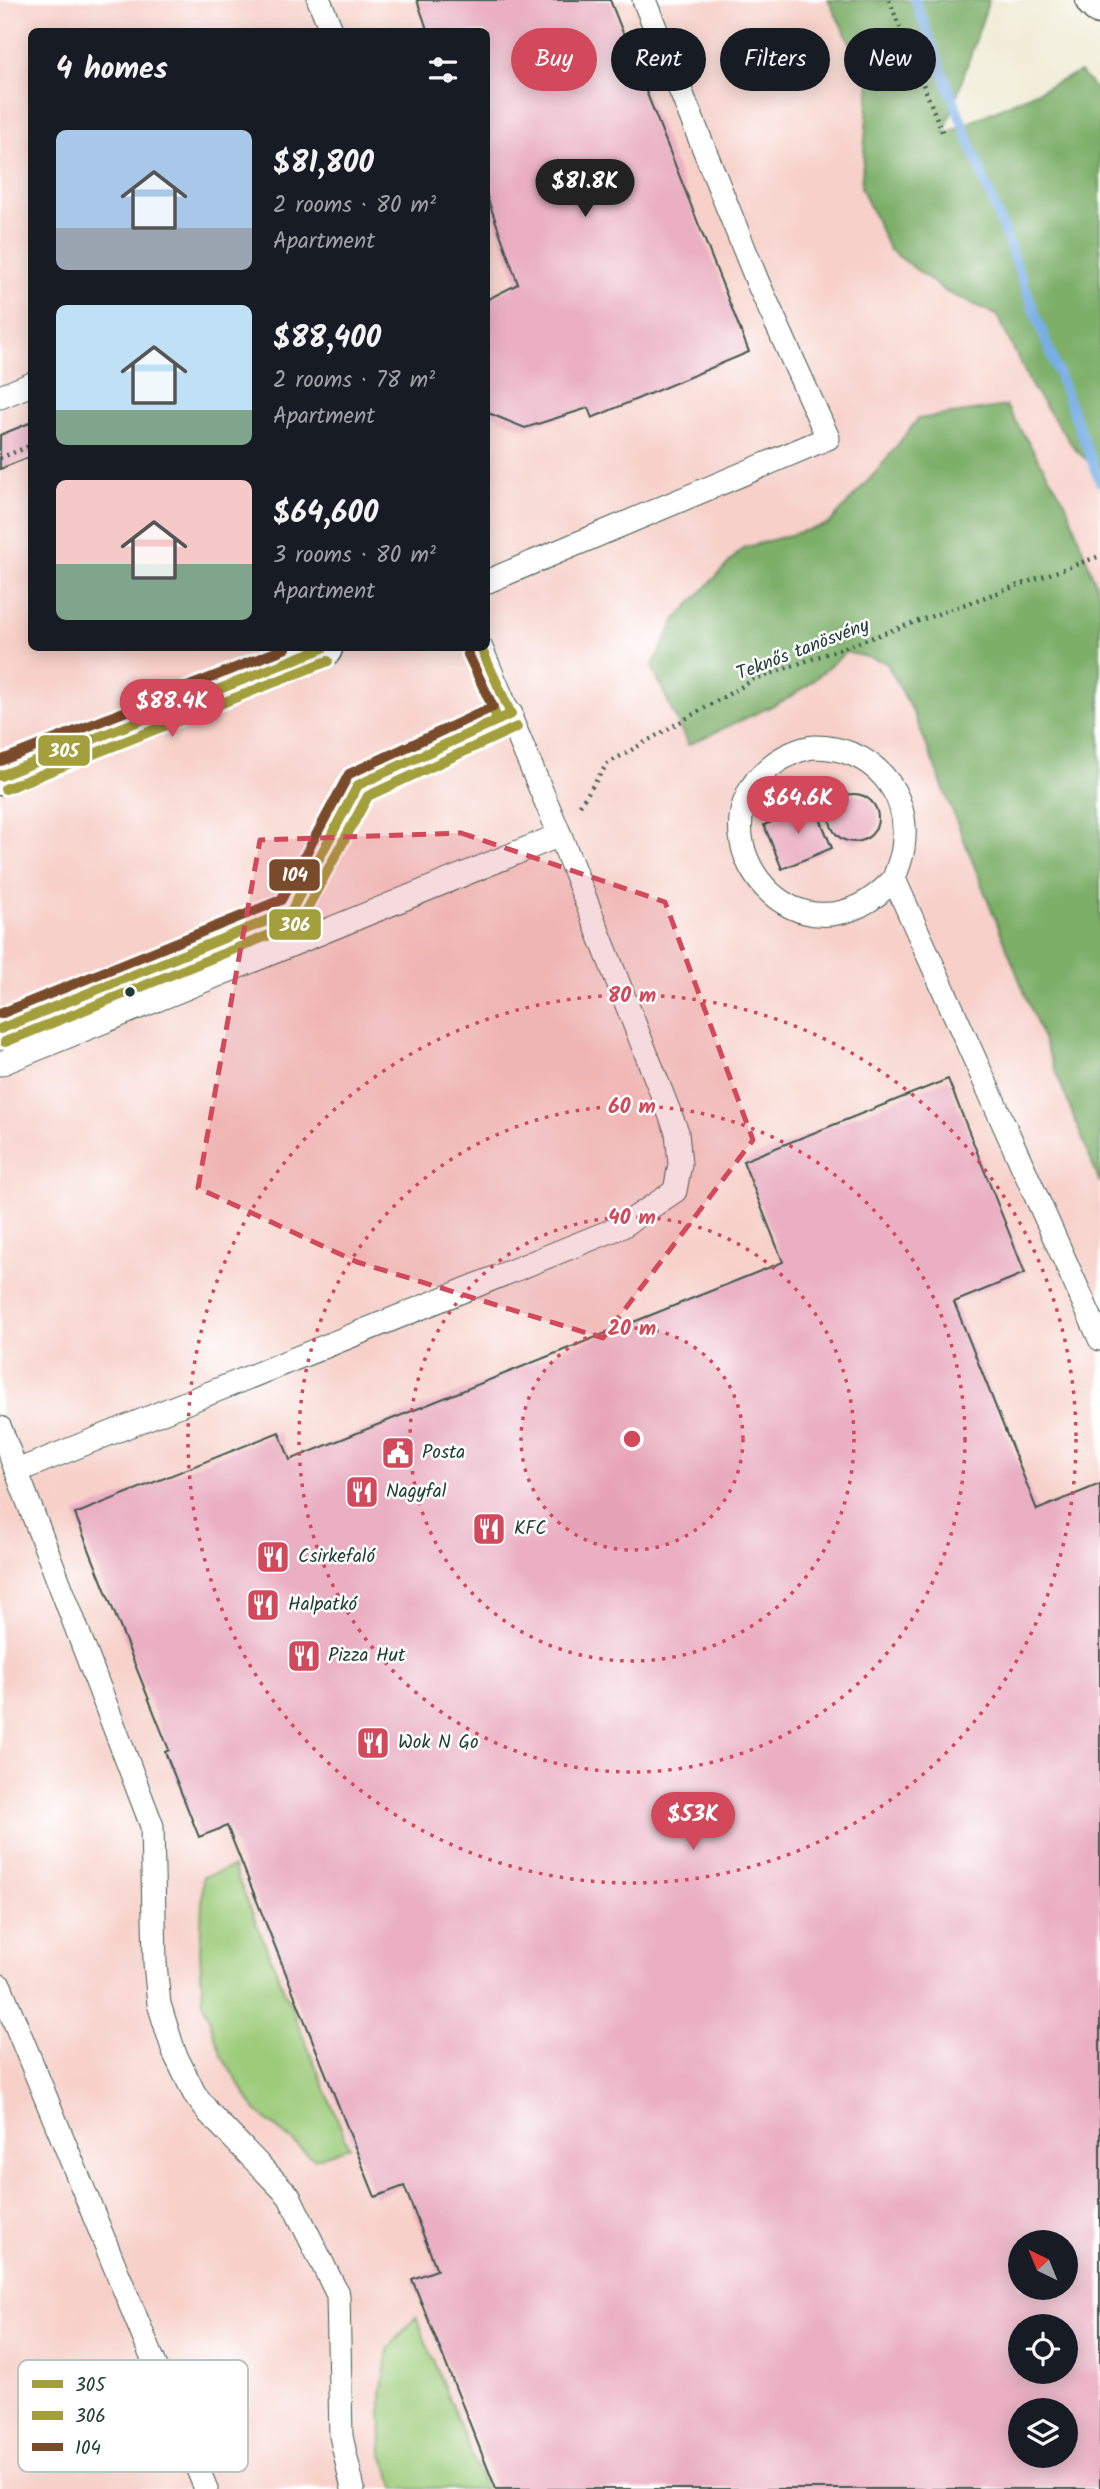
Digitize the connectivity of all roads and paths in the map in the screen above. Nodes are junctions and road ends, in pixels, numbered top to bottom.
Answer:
1 (319, 0) edge
2 (644, 0) edge
3 (889, 0) edge
4 (1096, 0) edge
5 (1100, 5) edge
6 (330, 28) edge
7 (943, 134) dead end
8 (28, 386) edge
9 (0, 397) edge
10 (28, 447) edge
11 (0, 458) edge
12 (1100, 556) edge
13 (490, 580) edge
14 (315, 651) edge
15 (482, 651) edge
16 (511, 714) junction
17 (0, 776) edge
18 (560, 835) junction
19 (894, 879) junction
20 (0, 1029) edge
21 (0, 1064) edge
22 (1100, 1339) edge
23 (0, 1428) edge
24 (17, 1471) junction
25 (0, 1986) edge
26 (153, 2360) edge
27 (199, 2472) edge
28 (206, 2489) edge
29 (353, 2489) edge

1 - 6 lane
2 - 13 lane
3 - 7 path
4 - 5 street
8 - 9 lane
10 - 11 path
12 - 18 path, Teknős tanösvény
14 - 17 street
15 - 16 lane
16 - 18 lane
16 - 20 lane
18 - 21 lane
18 - 24 lane
19 - 19 lane
19 - 22 lane
23 - 24 lane
24 - 29 lane
25 - 26 lane
27 - 28 lane

